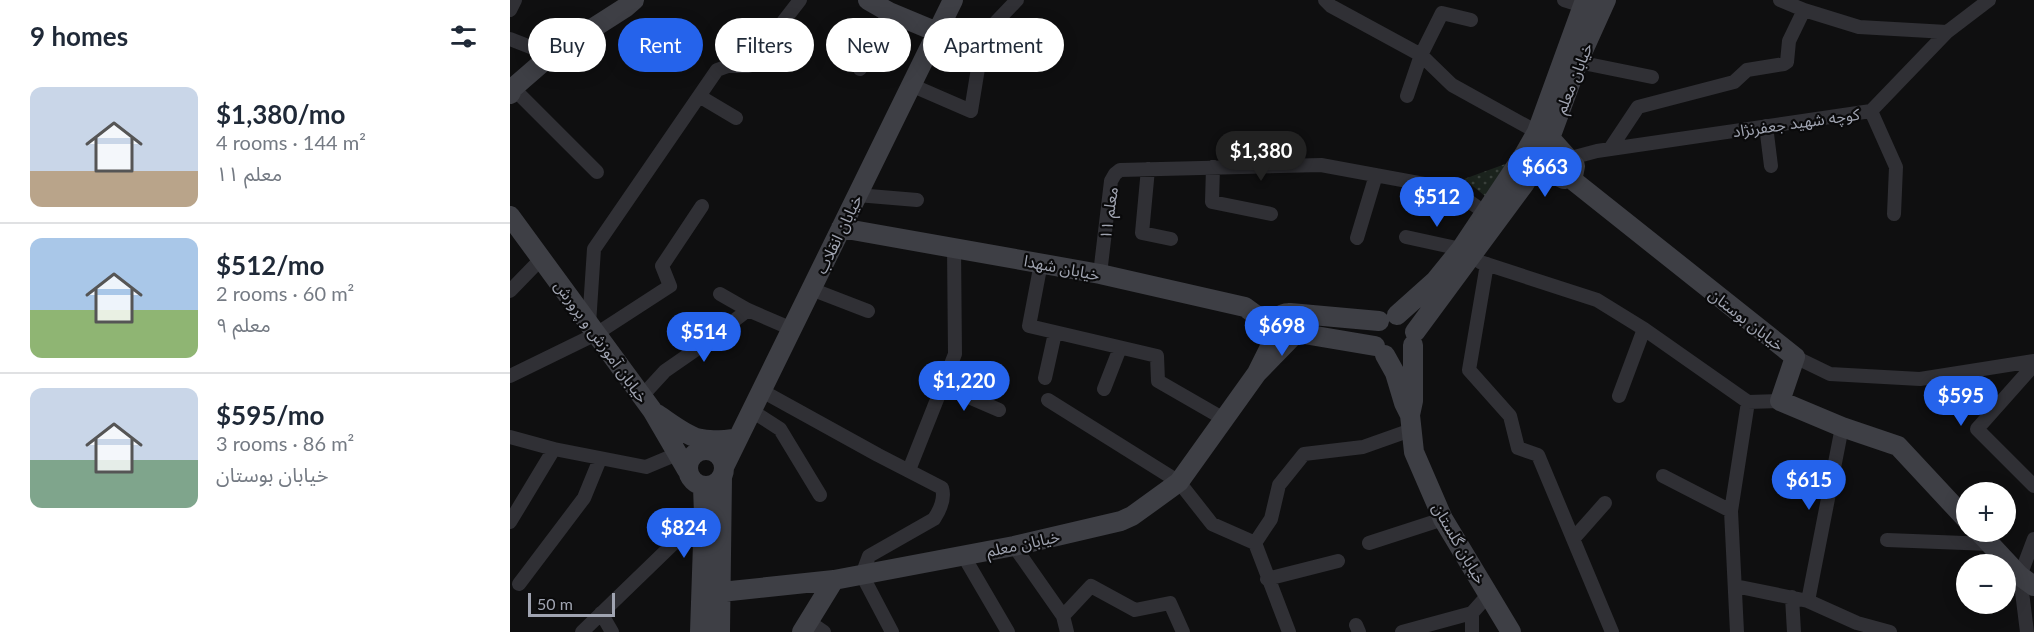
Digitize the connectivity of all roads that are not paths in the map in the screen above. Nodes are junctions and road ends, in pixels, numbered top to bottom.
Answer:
1 (515, 0) edge
2 (634, 0) edge
3 (800, 0) edge
4 (868, 0) edge
5 (953, 0) edge
6 (1017, 0) edge
7 (1325, 0) edge
8 (1606, 0) edge
9 (1780, 0) edge
10 (1989, 0) edge
11 (1577, 2) edge
12 (510, 10) edge
13 (1804, 10) junction
14 (889, 12) junction
15 (786, 18) edge
16 (886, 18) edge
17 (944, 18) edge
18 (1471, 20) dead end
19 (606, 21) edge
20 (923, 26) edge
21 (1947, 32) junction
22 (510, 39) edge
23 (528, 46) edge
24 (1420, 55) junction
25 (923, 61) edge
26 (1578, 62) junction
27 (532, 72) edge
28 (716, 72) edge
29 (1652, 77) dead end
30 (911, 85) junction
31 (511, 90) edge
32 (699, 96) junction
33 (1407, 96) dead end
34 (1871, 111) junction
35 (736, 118) dead end
36 (1766, 126) junction
37 (1544, 135) junction
38 (1603, 150) junction
39 (1771, 166) dead end
40 (1213, 167) junction
41 (1148, 169) junction
42 (1568, 171) junction
43 (597, 172) dead end
44 (1376, 175) junction
45 (1526, 183) junction
46 (857, 195) junction
47 (917, 200) dead end
48 (702, 207) dead end
49 (1486, 213) junction
50 (1271, 214) dead end
51 (1894, 214) dead end
52 (510, 216) edge
53 (842, 228) junction
54 (1406, 237) dead end
55 (1357, 238) dead end
56 (1171, 239) dead end
57 (954, 247) junction
58 (1473, 258) junction
59 (541, 259) junction
60 (1041, 263) junction
61 (1100, 274) junction
62 (811, 289) junction
63 (510, 291) edge
64 (720, 294) dead end
65 (747, 310) junction
66 (868, 311) dead end
67 (1388, 318) junction
68 (593, 329) junction
69 (792, 329) junction
70 (1644, 329) junction
71 (1055, 333) junction
72 (1285, 333) junction
73 (1414, 338) junction
74 (1120, 348) junction
75 (1380, 351) junction
76 (1795, 357) junction
77 (2034, 361) edge
78 (2034, 365) edge
79 (510, 376) edge
80 (1045, 378) dead end
81 (941, 386) junction
82 (1104, 389) dead end
83 (762, 390) junction
84 (1619, 396) dead end
85 (1048, 400) dead end
86 (1780, 400) junction
87 (1748, 402) junction
88 (647, 403) junction
89 (999, 410) dead end
90 (752, 411) junction
91 (1224, 419) junction
92 (1410, 422) junction
93 (1842, 427) junction
94 (510, 437) edge
95 (738, 438) junction
96 (554, 449) junction
97 (600, 459) junction
98 (682, 462) junction
99 (909, 470) junction
100 (723, 472) junction
101 (1663, 476) dead end
102 (1179, 482) junction
103 (2034, 486) edge
104 (703, 487) junction
105 (820, 495) dead end
106 (1605, 503) dead end
107 (1956, 508) edge
108 (1731, 511) junction
109 (704, 514) junction
110 (1443, 519) junction
111 (510, 522) edge
112 (1574, 538) junction
113 (1956, 539) edge
114 (2034, 539) edge
115 (1887, 540) dead end
116 (1988, 542) edge
117 (1255, 543) junction
118 (1369, 543) dead end
119 (1014, 546) junction
120 (963, 555) junction
121 (1338, 561) dead end
122 (862, 575) junction
123 (1267, 579) junction
124 (834, 580) junction
125 (2027, 581) edge
126 (519, 584) dead end
127 (1735, 586) junction
128 (721, 592) junction
129 (1489, 594) junction
130 (1792, 597) junction
131 (1808, 601) junction
132 (1472, 613) junction
133 (601, 614) junction
134 (1063, 616) junction
135 (811, 628) edge
136 (1857, 628) edge
137 (582, 632) edge
138 (612, 632) edge
139 (700, 632) edge
140 (720, 632) edge
141 (892, 632) edge
142 (1008, 632) edge
143 (1067, 632) edge
144 (1183, 632) edge
145 (1289, 632) edge
146 (1402, 632) edge
147 (1472, 632) edge
148 (1511, 632) edge
149 (1612, 632) edge
150 (1737, 632) edge
151 (1794, 632) edge
152 (1890, 632) edge
153 (2027, 632) edge

1 - 12 street
2 - 19 main road
3 - 15 street
4 - 14 main road
5 - 17 main road, خیابان انقلاب
6 - 30 street
7 - 24 street
8 - 26 main road, خیابان معلم
9 - 13 street
10 - 21 street, کوچه شهید جعفرنژاد
11 - 37 main road, خیابان معلم
13 - 21 street
13 - 38 street
14 - 16 street
14 - 20 main road
18 - 24 street
21 - 34 street, کوچه شهید جعفرنژاد
22 - 23 street
24 - 33 street
24 - 37 street
25 - 30 main road, خیابان انقلاب
26 - 29 street
26 - 37 main road, خیابان معلم
27 - 31 main road
28 - 32 street
30 - 46 main road, خیابان انقلاب
31 - 43 street
32 - 35 street
32 - 68 street
34 - 36 street, کوچه شهید جعفرنژاد
34 - 51 street
36 - 38 street, کوچه شهید جعفرنژاد
36 - 39 street
37 - 42 main road, خیابان بوستان
37 - 45 main road, خیابان معلم
37 - 49 main road, خیابان معلم
38 - 42 street, کوچه شهید جعفرنژاد
40 - 41 street, معلم ۱۱
40 - 44 street, معلم ۱۱
40 - 50 street
41 - 56 street
41 - 61 street, معلم ۱۱
42 - 45 main road
42 - 76 main road, خیابان بوستان
44 - 49 street, معلم ۱۱
44 - 55 street
45 - 58 main road, خیابان معلم
46 - 47 street
46 - 53 main road, خیابان انقلاب
48 - 68 street
49 - 58 main road, خیابان معلم
52 - 59 main road, خیابان آموزش و پرورش
53 - 57 main road, خیابان شهدا
53 - 62 main road, خیابان انقلاب
54 - 58 street
57 - 60 main road, خیابان شهدا
57 - 81 street
58 - 67 main road, خیابان معلم
58 - 70 street
58 - 73 main road, خیابان معلم
58 - 112 street
59 - 63 street
59 - 68 main road, خیابان آموزش و پرورش
60 - 61 main road, خیابان شهدا
60 - 71 street
61 - 72 main road, خیابان شهدا
62 - 66 street
62 - 69 main road, خیابان انقلاب
64 - 65 street
65 - 69 street
65 - 88 street
67 - 72 main road, خیابان معلم
67 - 73 main road
67 - 75 main road
68 - 79 street
68 - 88 main road, خیابان آموزش و پرورش
69 - 83 main road, خیابان انقلاب
70 - 84 street
70 - 87 street
71 - 74 street
71 - 80 street
72 - 75 main road
72 - 91 main road, خیابان معلم
73 - 75 main road
73 - 92 main road
74 - 82 street
74 - 91 street
75 - 92 main road
76 - 77 street
76 - 86 main road, خیابان بوستان
78 - 103 street
81 - 89 street
81 - 99 street
83 - 90 main road, خیابان انقلاب
83 - 99 street
85 - 102 street
86 - 87 street
86 - 93 main road
87 - 108 street
88 - 95 main road
88 - 98 main road, خیابان آموزش و پرورش
90 - 95 main road, خیابان انقلاب
90 - 105 street
91 - 102 main road, خیابان معلم
92 - 110 main road, خیابان گلستان
92 - 117 street
93 - 107 main road
93 - 131 street
94 - 96 street
95 - 100 main road, خیابان انقلاب
96 - 97 street
96 - 111 street
97 - 98 street
97 - 126 street
98 - 100 main road
98 - 104 main road
99 - 122 street
100 - 104 main road
100 - 128 main road
101 - 108 street
102 - 117 street
102 - 119 main road, خیابان معلم
104 - 109 main road
106 - 112 street
108 - 127 street
109 - 133 street
109 - 139 main road
110 - 118 street
110 - 129 main road, خیابان گلستان
112 - 149 street
113 - 115 street
114 - 125 street
116 - 125 main road
117 - 123 street
119 - 120 main road, خیابان معلم
119 - 134 street
120 - 122 main road, خیابان معلم
120 - 142 street
121 - 123 street
122 - 124 main road, خیابان معلم
122 - 141 street
123 - 145 street
124 - 128 main road, خیابان معلم
124 - 135 main road
125 - 153 street
127 - 130 street
127 - 150 street
128 - 140 main road
129 - 132 street
129 - 148 main road, خیابان گلستان
130 - 131 street
130 - 151 street
131 - 136 street
132 - 146 street
132 - 147 street
133 - 137 street
133 - 138 street
134 - 143 street
134 - 144 street
136 - 152 street

